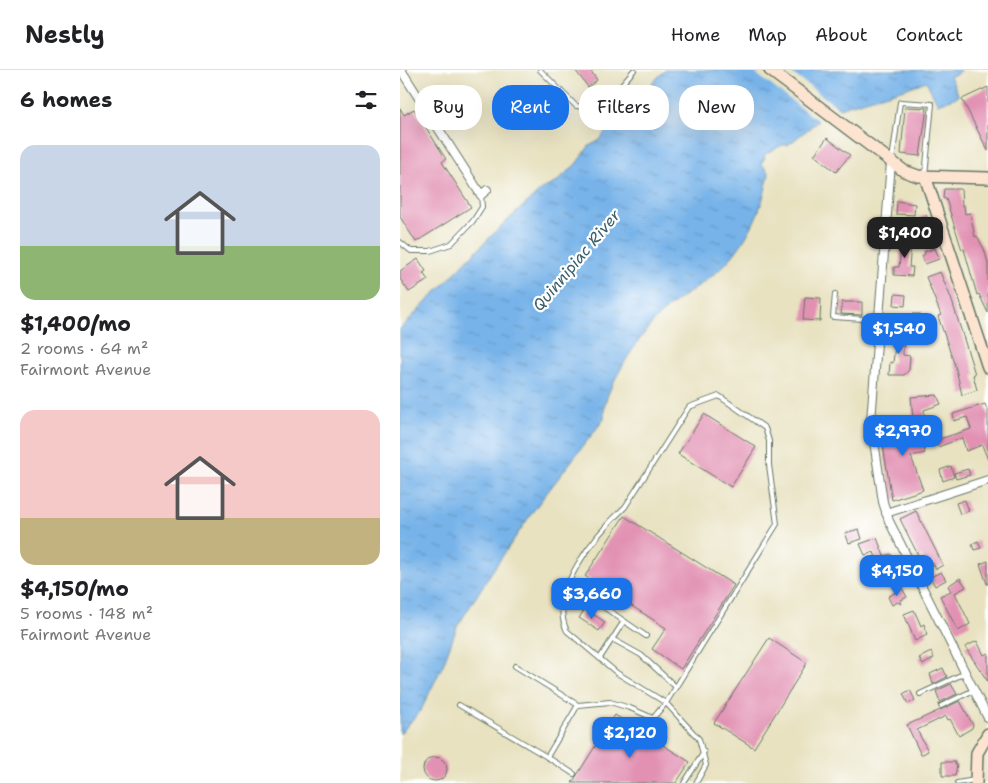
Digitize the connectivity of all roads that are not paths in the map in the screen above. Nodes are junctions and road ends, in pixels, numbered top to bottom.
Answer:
1 (401, 70) edge
2 (540, 70) edge
3 (634, 70) edge
4 (770, 70) edge
5 (891, 162) junction
6 (925, 176) junction
7 (988, 178) edge
8 (484, 192) joint
9 (400, 242) edge
10 (835, 294) dead end
11 (879, 320) junction
12 (988, 367) edge
13 (988, 480) edge
14 (886, 513) junction
15 (568, 583) junction
16 (624, 621) junction
17 (646, 636) dead end
18 (614, 640) junction
19 (600, 658) junction
20 (515, 666) dead end
21 (965, 673) junction
22 (676, 687) junction
23 (974, 690) junction
24 (920, 694) dead end
25 (666, 703) junction
26 (459, 704) dead end
27 (578, 705) junction
28 (941, 706) dead end
29 (988, 718) edge
30 (988, 734) edge
31 (704, 752) junction
32 (547, 757) junction
33 (574, 774) dead end
34 (975, 781) edge
35 (684, 783) edge
36 (696, 783) edge
37 (957, 783) edge

1 - 8 street
2 - 3 lane
4 - 5 main road
5 - 6 main road
5 - 6 lane
5 - 11 street
6 - 7 main road
6 - 12 main road
8 - 9 lane
10 - 11 lane
11 - 14 street
13 - 14 street
14 - 21 street
15 - 16 lane
15 - 19 lane
15 - 22 lane
16 - 17 lane
16 - 18 lane
18 - 19 lane
18 - 22 lane
19 - 25 lane
20 - 27 lane
21 - 23 street
21 - 24 lane
22 - 25 lane
23 - 28 lane
23 - 29 street
25 - 27 lane
25 - 31 lane
26 - 32 lane
27 - 32 lane
30 - 34 main road
31 - 35 lane
31 - 36 lane
32 - 33 lane
34 - 37 lane

